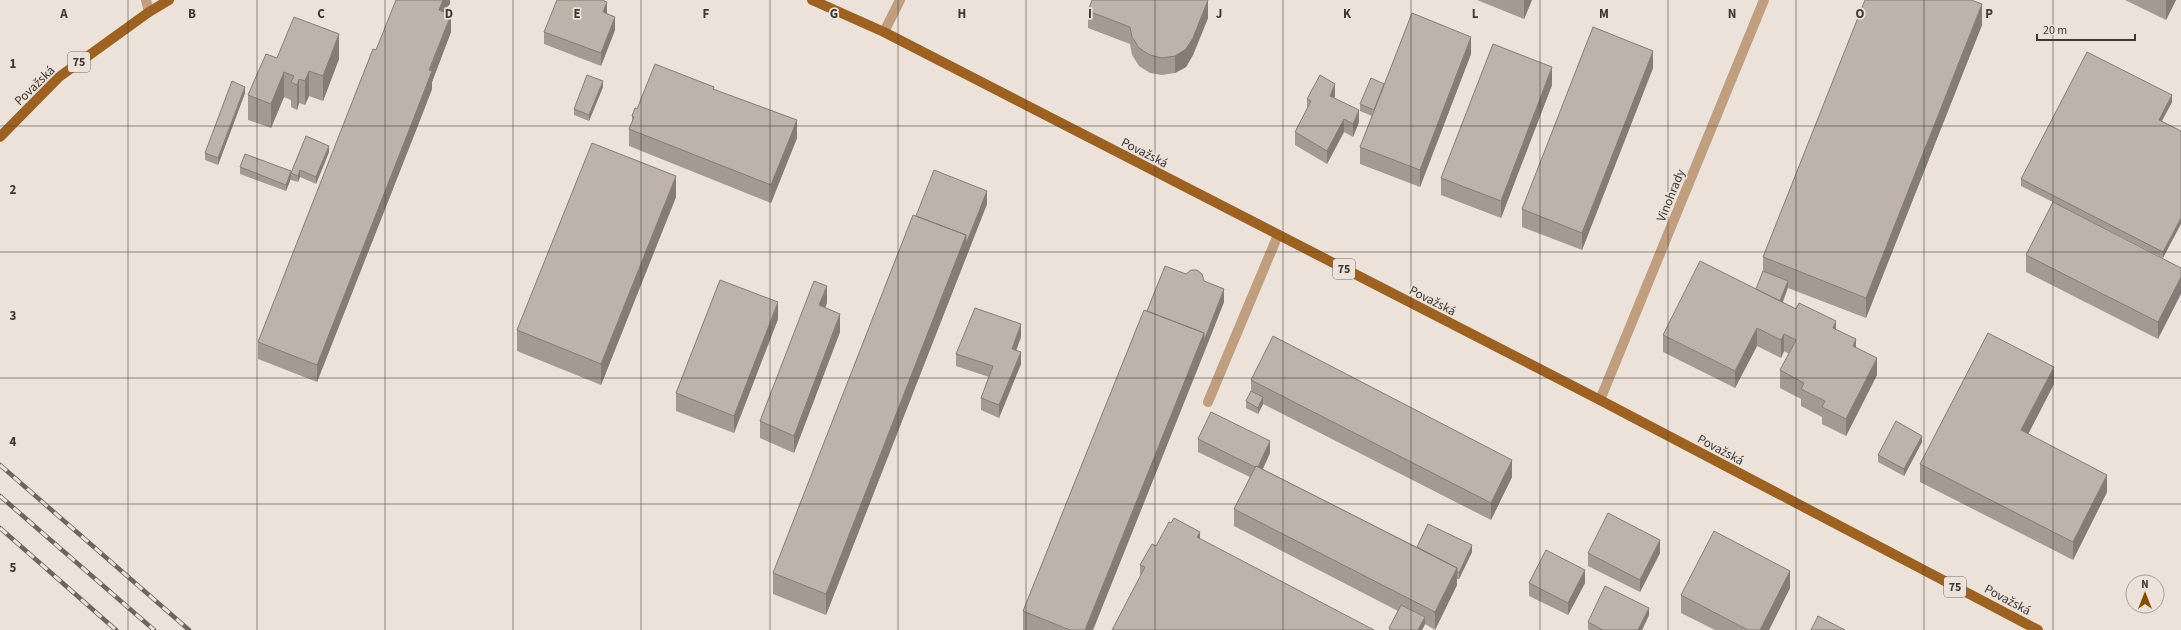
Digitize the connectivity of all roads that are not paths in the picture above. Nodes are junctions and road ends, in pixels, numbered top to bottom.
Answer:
1 (146, 0) edge
2 (169, 0) edge
3 (812, 0) edge
4 (900, 0) edge
5 (1764, 0) edge
6 (149, 12) junction
7 (884, 32) junction
8 (0, 137) edge
9 (1278, 235) junction
10 (1600, 400) junction
11 (1208, 402) dead end
12 (2038, 630) edge

1 - 6 street
2 - 6 main road, Považská / 75
3 - 7 main road, Považská / 75
4 - 7 street
5 - 10 street, Vinohrady
6 - 8 main road, Považská / 75
7 - 9 main road, Považská / 75
9 - 10 main road, Považská / 75
9 - 11 street
10 - 12 main road, Považská / 75

